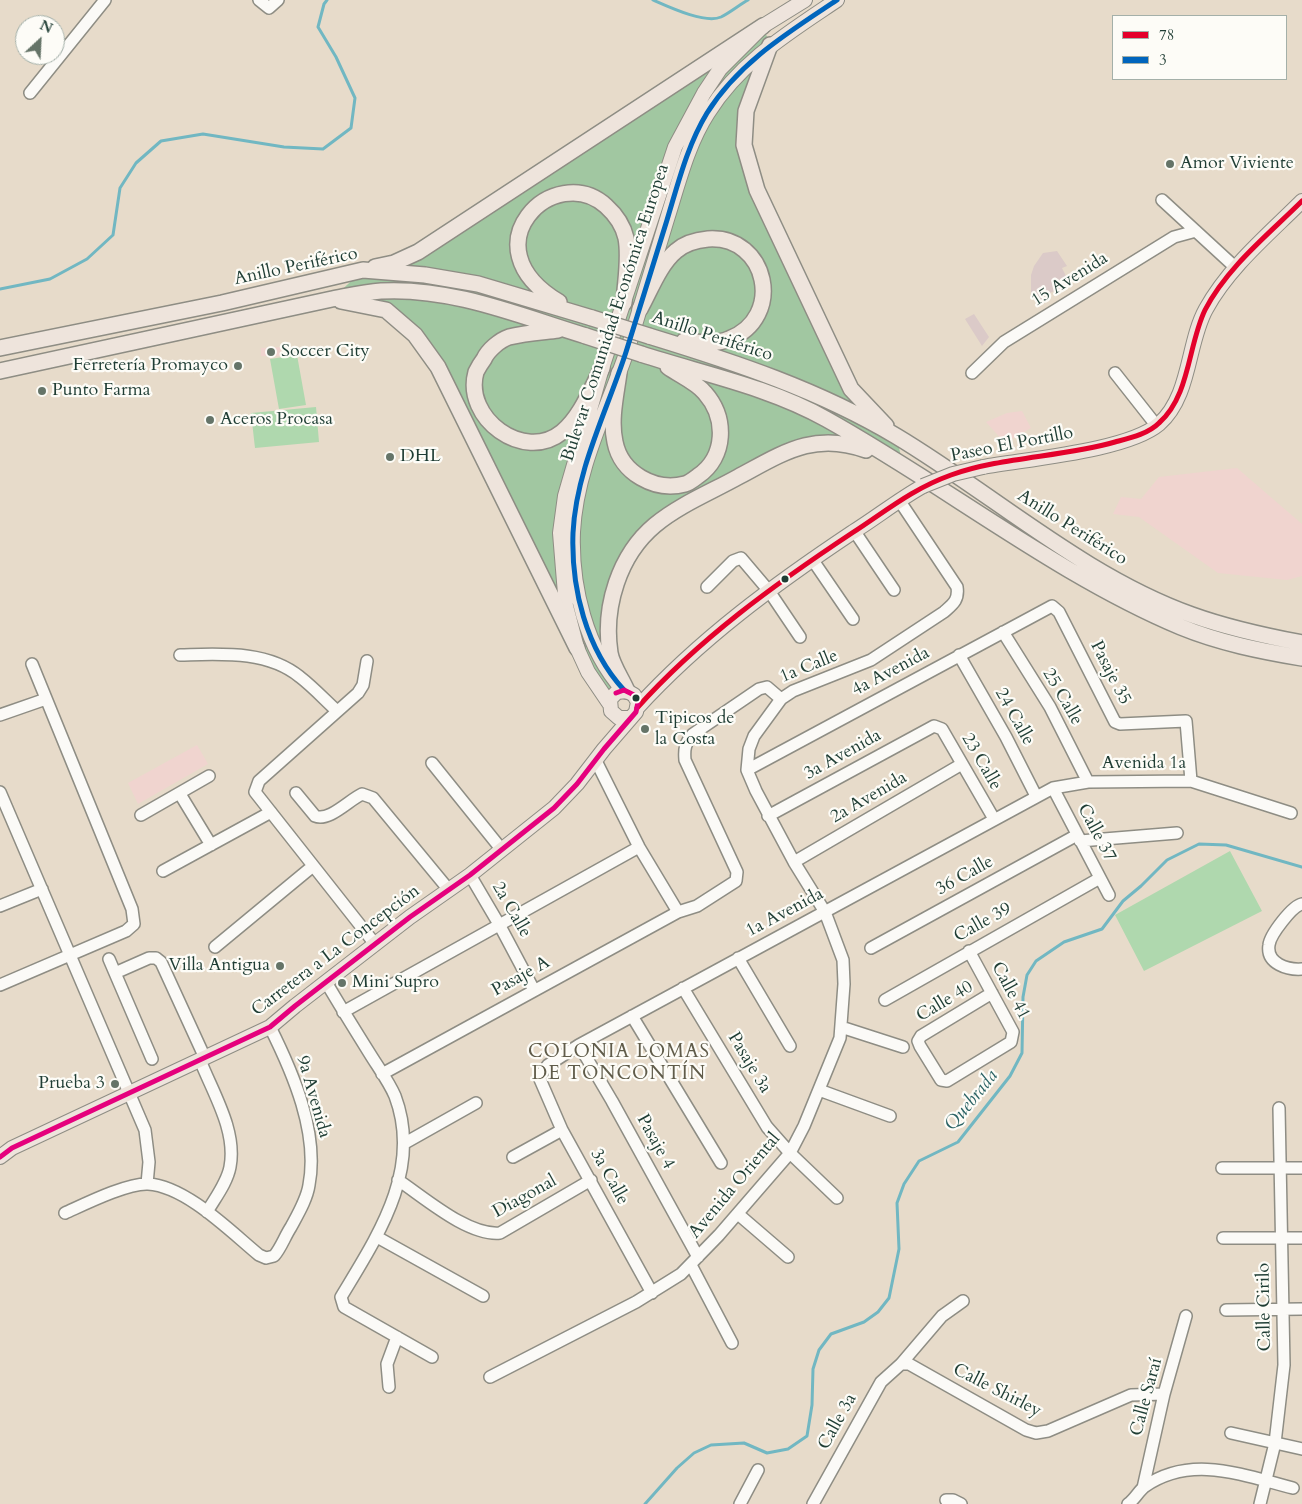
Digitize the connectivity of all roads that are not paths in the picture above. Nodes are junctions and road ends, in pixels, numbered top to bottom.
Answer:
1 (105, 0) edge
2 (259, 0) edge
3 (805, 0) edge
4 (837, 0) edge
5 (274, 4) edge
6 (763, 26) junction
7 (770, 45) junction
8 (30, 92) dead end
9 (1162, 200) dead end
10 (1302, 201) edge
11 (1196, 231) junction
12 (1236, 268) junction
13 (363, 270) junction
14 (332, 299) junction
15 (624, 303) junction
16 (640, 309) junction
17 (585, 316) junction
18 (563, 329) junction
19 (655, 338) junction
20 (0, 348) edge
21 (656, 359) junction
22 (602, 368) junction
23 (0, 371) edge
24 (972, 373) dead end
25 (1115, 373) dead end
26 (619, 374) junction
27 (1156, 425) junction
28 (896, 436) junction
29 (903, 464) junction
30 (899, 500) junction
31 (854, 532) junction
32 (812, 559) junction
33 (707, 587) dead end
34 (894, 590) dead end
35 (769, 591) junction
36 (1052, 606) joint
37 (853, 619) dead end
38 (1003, 632) junction
39 (800, 637) dead end
40 (1302, 643) edge
41 (577, 648) junction
42 (959, 655) junction
43 (180, 656) dead end
44 (1302, 658) edge
45 (367, 662) dead end
46 (32, 664) dead end
47 (664, 679) junction
48 (627, 691) junction
49 (46, 699) junction
50 (780, 699) junction
51 (610, 707) junction
52 (337, 711) junction
53 (633, 713) junction
54 (0, 715) edge
55 (934, 726) joint
56 (604, 749) junction
57 (596, 761) junction
58 (432, 762) dead end
59 (962, 764) junction
60 (747, 770) junction
61 (209, 776) dead end
62 (1190, 781) junction
63 (1088, 782) junction
64 (1052, 788) junction
65 (0, 792) edge
66 (296, 793) dead end
67 (180, 794) junction
68 (1036, 796) junction
69 (272, 812) junction
70 (1291, 813) dead end
71 (141, 815) dead end
72 (768, 816) junction
73 (994, 819) junction
74 (1177, 833) dead end
75 (1079, 838) junction
76 (211, 845) junction
77 (639, 847) junction
78 (502, 850) junction
79 (794, 862) junction
80 (313, 866) junction
81 (163, 871) dead end
82 (470, 876) junction
83 (1100, 878) junction
84 (42, 889) junction
85 (449, 890) junction
86 (1109, 895) dead end
87 (1302, 904) edge
88 (0, 906) edge
89 (678, 912) junction
90 (825, 912) junction
91 (500, 926) junction
92 (375, 944) junction
93 (215, 947) dead end
94 (871, 948) dead end
95 (969, 951) junction
96 (70, 956) junction
97 (738, 958) junction
98 (109, 959) dead end
99 (1302, 969) edge
100 (115, 973) junction
101 (326, 982) junction
102 (0, 985) edge
103 (683, 988) junction
104 (534, 990) junction
105 (992, 994) junction
106 (884, 1000) dead end
107 (343, 1012) junction
108 (632, 1016) junction
109 (270, 1027) junction
110 (841, 1027) junction
111 (918, 1041) joint
112 (579, 1045) junction
113 (790, 1046) dead end
114 (902, 1047) dead end
115 (152, 1059) dead end
116 (202, 1059) junction
117 (382, 1074) junction
118 (538, 1077) joint
119 (819, 1090) junction
120 (128, 1093) junction
121 (476, 1104) dead end
122 (1279, 1108) dead end
123 (890, 1116) dead end
124 (562, 1130) junction
125 (405, 1143) junction
126 (790, 1153) junction
127 (0, 1156) edge
128 (513, 1157) dead end
129 (722, 1163) dead end
130 (1222, 1168) dead end
131 (1282, 1168) junction
132 (1302, 1168) edge
133 (398, 1180) junction
134 (591, 1180) junction
135 (147, 1184) junction
136 (838, 1198) dead end
137 (207, 1212) junction
138 (65, 1213) dead end
139 (738, 1214) junction
140 (377, 1237) junction
141 (1224, 1238) dead end
142 (1282, 1238) junction
143 (1302, 1238) edge
144 (788, 1257) dead end
145 (694, 1261) junction
146 (652, 1293) junction
147 (483, 1296) dead end
148 (963, 1301) dead end
149 (1302, 1309) edge
150 (1226, 1310) dead end
151 (1283, 1310) junction
152 (1186, 1316) dead end
153 (397, 1337) junction
154 (732, 1343) dead end
155 (432, 1357) dead end
156 (900, 1364) junction
157 (490, 1377) dead end
158 (389, 1387) dead end
159 (1164, 1394) junction
160 (1231, 1433) dead end
161 (1275, 1443) junction
162 (1302, 1449) edge
163 (758, 1470) dead end
164 (1265, 1481) junction
165 (1143, 1488) junction
166 (1293, 1488) dead end
167 (946, 1500) dead end
168 (740, 1504) edge
169 (813, 1504) edge
170 (960, 1504) edge
171 (1128, 1504) edge
172 (1260, 1504) edge

1 - 8 street
2 - 5 street
3 - 6 main road, Bulevar Comunidad Económica Europea
4 - 7 main road, Bulevar Comunidad Económica Europea
6 - 13 highway
6 - 15 main road, Bulevar Comunidad Económica Europea
7 - 16 main road, Bulevar Comunidad Económica Europea
7 - 28 highway
9 - 11 street
10 - 12 main road, Paseo El Portillo
11 - 12 street
11 - 24 street, 15 Avenida
12 - 27 main road, Paseo El Portillo
13 - 17 highway, Anillo Periférico
13 - 20 highway, Anillo Periférico
14 - 18 highway, Anillo Periférico
14 - 23 highway, Anillo Periférico
14 - 41 highway
15 - 17 highway
15 - 22 main road, Bulevar Comunidad Económica Europea
16 - 19 highway
16 - 26 main road, Bulevar Comunidad Económica Europea
17 - 19 highway, Anillo Periférico, bridge
18 - 21 highway, Anillo Periférico, bridge
18 - 22 highway
19 - 28 highway, Anillo Periférico
21 - 26 highway
21 - 29 highway, Anillo Periférico
22 - 41 main road, Bulevar Comunidad Económica Europea
25 - 27 street
26 - 48 main road, Bulevar Comunidad Económica Europea
27 - 30 main road, Paseo El Portillo, bridge
28 - 40 highway, Anillo Periférico
29 - 44 highway, Anillo Periférico
29 - 48 highway
30 - 31 main road, Paseo El Portillo
30 - 50 street, 1a Calle
31 - 32 main road, Paseo El Portillo
31 - 34 street
32 - 35 main road, Paseo El Portillo
32 - 37 street
33 - 35 street
35 - 39 street
35 - 47 main road, Paseo El Portillo
36 - 38 street, 4a Avenida
36 - 62 street, Pasaje 35
38 - 42 street, 4a Avenida
38 - 63 street, 25 Calle
41 - 51 main road, Bulevar Comunidad Económica Europea
42 - 60 street, 4a Avenida
42 - 68 street, 24 Calle
43 - 52 street
45 - 52 street
46 - 49 street
47 - 48 main road, Paseo El Portillo
47 - 53 main road, Paseo El Portillo
48 - 51 main road
48 - 53 main road
49 - 54 street
49 - 96 street
50 - 60 street
50 - 89 street, 1a Calle
51 - 53 main road
51 - 56 main road, Carretera a La Concepción
52 - 69 street
53 - 56 main road, Carretera a La Concepción
55 - 59 street, 23 Calle
55 - 72 street, 3a Avenida
56 - 57 main road, Carretera a La Concepción
57 - 77 street
57 - 78 main road, Carretera a La Concepción
58 - 78 street
59 - 73 street, 23 Calle
59 - 79 street, 2a Avenida
60 - 72 street, Avenida Oriental
61 - 67 street
62 - 63 street, Avenida 1a
62 - 70 street, Avenida 1a
63 - 64 street, Avenida 1a
64 - 68 street, 1a Avenida
64 - 75 street, Calle 37
65 - 84 street
66 - 85 street
67 - 71 street
67 - 76 street
68 - 73 street, 1a Avenida
69 - 76 street
69 - 80 street
72 - 79 street, Avenida Oriental
73 - 90 street, 1a Avenida
74 - 75 street
75 - 83 street, Calle 37
75 - 94 street, 36 Calle
76 - 81 street
77 - 89 street
77 - 91 street
78 - 82 main road, Carretera a La Concepción
79 - 90 street, Avenida Oriental
80 - 92 street
80 - 93 street
82 - 85 main road, Carretera a La Concepción
82 - 91 street, 2a Calle
83 - 86 street, Calle 37
83 - 95 street, Calle 39
84 - 88 street
84 - 96 street
85 - 92 main road, Carretera a La Concepción
87 - 99 street
89 - 104 street, Pasaje A
90 - 97 street, 1a Avenida
90 - 110 street, Avenida Oriental
91 - 104 street, 2a Calle
91 - 107 street
92 - 101 main road, Carretera a La Concepción
95 - 105 street, Calle 41
95 - 106 street, Calle 39
96 - 102 street
96 - 120 street
97 - 103 street, 1a Avenida
97 - 113 street
98 - 100 street
100 - 115 street
100 - 116 street
101 - 107 street
101 - 109 main road, Carretera a La Concepción
103 - 108 street, 1a Avenida
103 - 126 street, Pasaje 3a
104 - 117 street, Pasaje A
105 - 111 street, Calle 40
105 - 111 street, Calle 41
107 - 117 street
108 - 112 street, 1a Avenida
108 - 129 street
109 - 116 main road, Carretera a La Concepción
109 - 137 street, 9a Avenida
110 - 114 street
110 - 119 street, Avenida Oriental
112 - 118 street, 1a Avenida
112 - 145 street, Pasaje 4
116 - 120 main road, Carretera a La Concepción
116 - 137 street
117 - 125 street
118 - 124 street, 3a Calle
119 - 123 street
119 - 126 street, Avenida Oriental
120 - 127 main road, Carretera a La Concepción
120 - 135 street
121 - 125 street
122 - 131 street, Calle Cirilo
124 - 128 street
124 - 134 street, 3a Calle
125 - 133 street
126 - 136 street, Pasaje 3a
126 - 139 street, Avenida Oriental
130 - 131 street
131 - 132 street
131 - 142 street, Calle Cirilo
133 - 134 street, Diagonal
133 - 140 street
134 - 146 street, 3a Calle
135 - 137 street
135 - 138 street
139 - 144 street
139 - 145 street, Avenida Oriental
140 - 147 street
140 - 153 street
141 - 142 street
142 - 143 street
142 - 151 street, Calle Cirilo
145 - 146 street, Avenida Oriental
145 - 154 street, Pasaje 4
146 - 157 street, Avenida Oriental
148 - 156 street, Calle 3a
149 - 151 street
150 - 151 street
151 - 161 street, Calle Cirilo
152 - 159 street, Calle Saraí
153 - 155 street
153 - 158 street
156 - 159 street, Calle Shirley
156 - 169 street, Calle 3a
159 - 165 street, Calle Saraí
160 - 161 street
161 - 162 street
161 - 164 street, Calle Cirilo
163 - 168 street
164 - 165 street
164 - 166 street
164 - 172 street, Calle Cirilo
165 - 171 street
167 - 170 street

